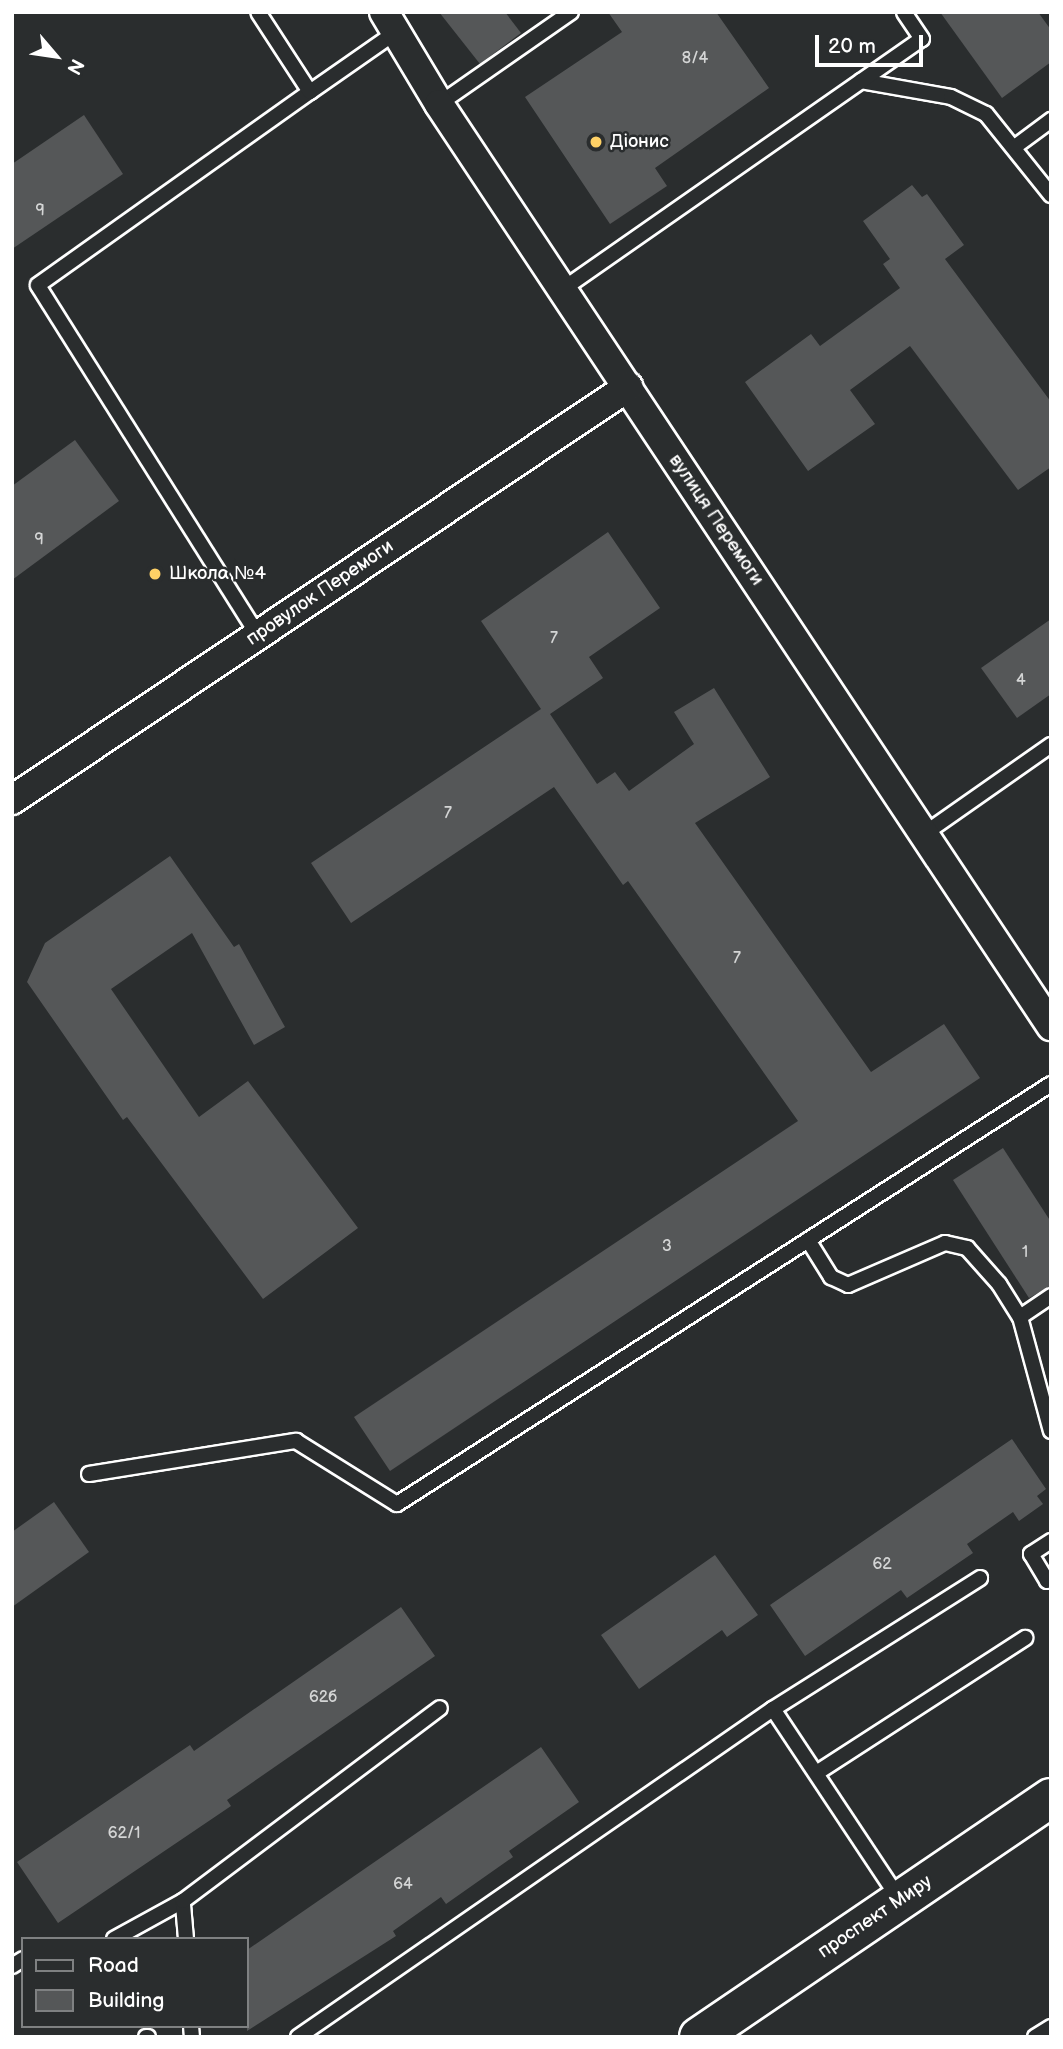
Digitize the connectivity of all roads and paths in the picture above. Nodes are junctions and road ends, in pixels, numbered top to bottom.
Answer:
1 (258, 12) edge
2 (571, 12) edge
3 (904, 12) edge
4 (390, 22) edge
5 (861, 81) junction
6 (310, 92) junction
7 (439, 104) junction
8 (1051, 120) edge
9 (1016, 146) junction
10 (1051, 195) edge
11 (563, 289) junction
12 (628, 387) junction
13 (257, 635) junction
14 (1051, 745) edge
15 (12, 800) edge
16 (924, 834) junction
17 (1051, 1026) edge
18 (1051, 1084) edge
19 (808, 1240) junction
20 (1051, 1296) edge
21 (1020, 1317) junction
22 (1051, 1432) edge
23 (89, 1474) dead end
24 (1051, 1541) edge
25 (980, 1578) dead end
26 (1051, 1579) edge
27 (1024, 1638) dead end
28 (440, 1708) dead end
29 (773, 1709) junction
30 (818, 1772) junction
31 (1051, 1798) edge
32 (900, 1900) junction
33 (183, 1901) junction
34 (118, 1937) edge
35 (186, 1937) edge
36 (1051, 2026) edge
37 (298, 2037) edge
38 (699, 2037) edge
39 (1035, 2037) edge

1 - 6 lane
2 - 7 lane
3 - 5 lane
4 - 6 lane
4 - 7 street, вулиця Перемоги
5 - 9 lane
5 - 11 lane
6 - 13 lane
7 - 11 street, вулиця Перемоги
8 - 9 lane
9 - 10 lane
11 - 12 street, вулиця Перемоги
12 - 13 street, провулок Перемоги
12 - 16 street, вулиця Перемоги
13 - 15 street, провулок Перемоги
14 - 16 lane
16 - 17 street, вулиця Перемоги
18 - 19 lane
19 - 21 lane
19 - 23 lane
20 - 21 lane
21 - 22 lane
24 - 26 lane
25 - 29 lane
27 - 30 lane
28 - 33 lane
29 - 30 lane
29 - 37 lane
30 - 32 lane
31 - 32 main road, проспект Миру
32 - 38 main road, проспект Миру
33 - 34 lane
33 - 35 lane
36 - 39 lane

